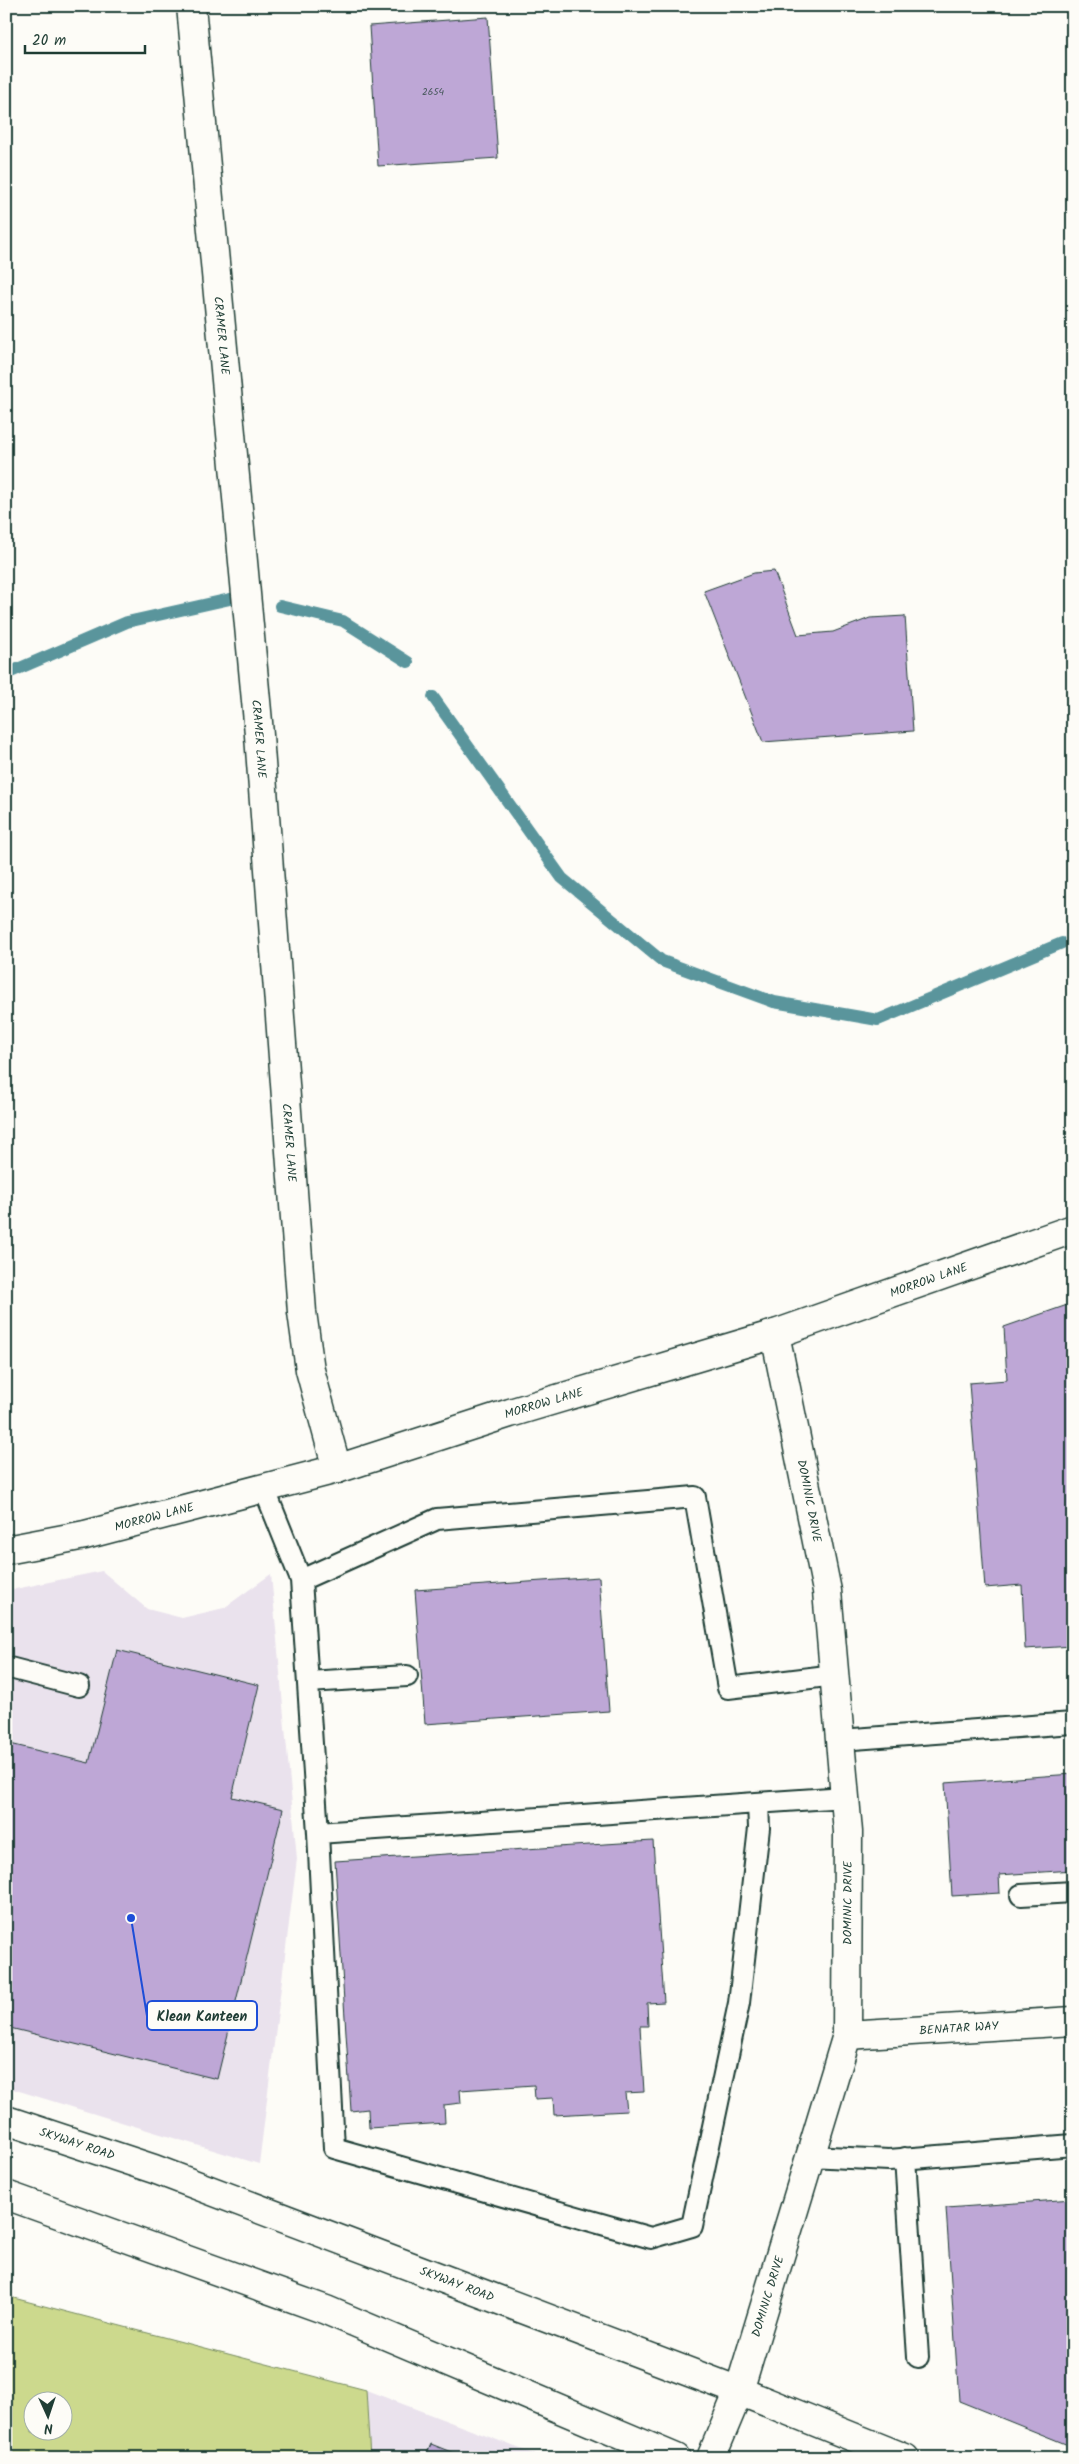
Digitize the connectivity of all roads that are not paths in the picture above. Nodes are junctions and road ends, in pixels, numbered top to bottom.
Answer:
1 (191, 6) edge
2 (1073, 1229) edge
3 (775, 1334) junction
4 (337, 1470) junction
5 (264, 1488) junction
6 (6, 1550) edge
7 (301, 1580) junction
8 (6, 1667) edge
9 (835, 1675) junction
10 (408, 1676) dead end
11 (308, 1682) junction
12 (79, 1686) dead end
13 (1073, 1723) edge
14 (840, 1740) junction
15 (845, 1797) junction
16 (758, 1803) junction
17 (318, 1833) junction
18 (1073, 1892) edge
19 (1021, 1895) dead end
20 (1073, 2021) edge
21 (847, 2035) junction
22 (6, 2120) edge
23 (1073, 2145) edge
24 (810, 2156) junction
25 (905, 2158) junction
26 (6, 2195) edge
27 (918, 2357) dead end
28 (739, 2391) junction
29 (676, 2458) edge
30 (712, 2458) edge
31 (905, 2458) edge

1 - 4 street, CRAMER LANE
2 - 3 street, MORROW LANE
3 - 4 street, MORROW LANE
3 - 9 street, DOMINIC DRIVE
4 - 5 street, MORROW LANE
5 - 6 street, MORROW LANE
5 - 7 lane
7 - 9 lane
7 - 11 lane
8 - 12 lane
9 - 14 street, DOMINIC DRIVE
10 - 11 lane
11 - 17 lane
13 - 14 lane
14 - 15 street, DOMINIC DRIVE
15 - 16 lane
15 - 21 street, DOMINIC DRIVE
16 - 17 lane
16 - 17 lane
18 - 19 lane
20 - 21 street, BENATAR WAY
21 - 24 street, DOMINIC DRIVE
22 - 28 street, SKYWAY ROAD
23 - 25 lane
24 - 25 lane
24 - 28 street, DOMINIC DRIVE
25 - 27 lane
26 - 29 street
28 - 30 street, DOMINIC DRIVE
28 - 31 street, SKYWAY ROAD

